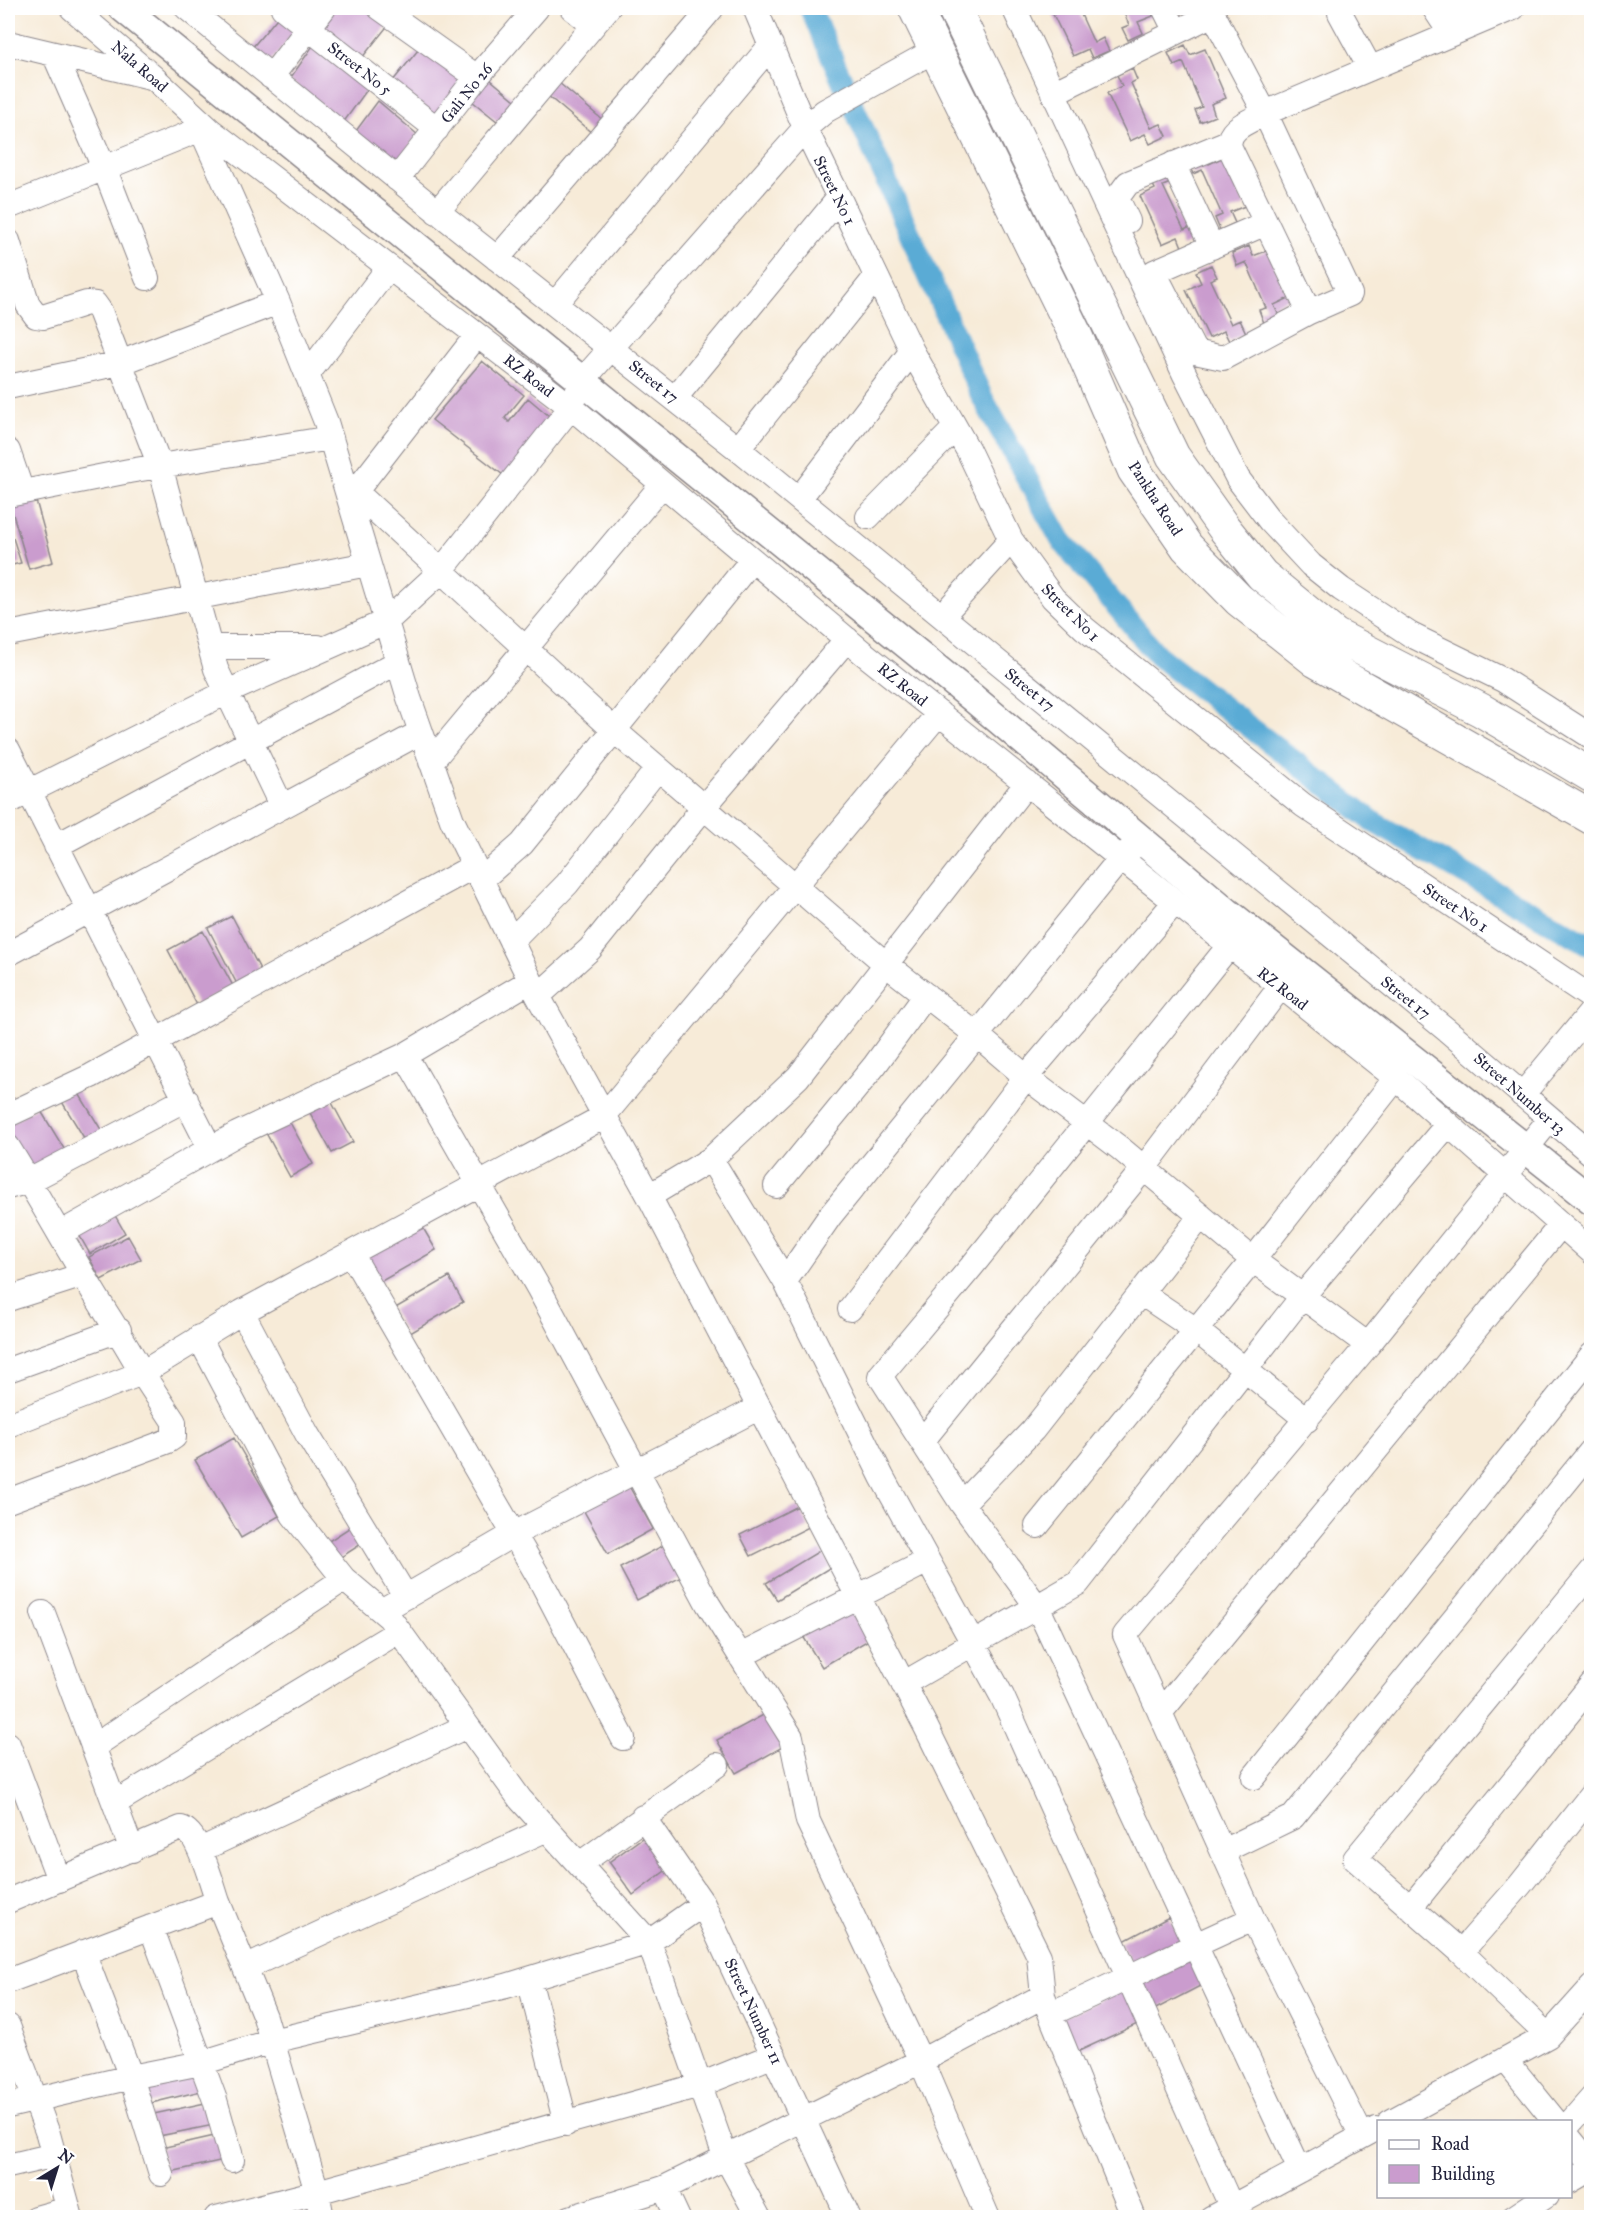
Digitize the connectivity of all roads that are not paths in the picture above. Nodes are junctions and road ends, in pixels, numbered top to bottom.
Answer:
1 (72, 8) edge
2 (123, 8) edge
3 (187, 8) edge
4 (283, 8) edge
5 (324, 8) edge
6 (381, 8) edge
7 (537, 8) edge
8 (572, 8) edge
9 (712, 8) edge
10 (755, 8) edge
11 (915, 8) edge
12 (1014, 8) edge
13 (1164, 8) edge
14 (1341, 8) edge
15 (1434, 8) edge
16 (1513, 8) edge
17 (962, 10) edge
18 (1212, 11) edge
19 (601, 16) edge
20 (1460, 22) edge
21 (308, 28) junction
22 (1176, 32) junction
23 (8, 44) edge
24 (771, 45) junction
25 (935, 50) junction
26 (55, 56) junction
27 (1370, 68) junction
28 (271, 77) junction
29 (477, 77) junction
30 (154, 78) junction
31 (1053, 93) junction
32 (1265, 112) junction
33 (204, 128) junction
34 (805, 128) junction
35 (437, 129) junction
36 (1228, 142) junction
37 (1173, 164) junction
38 (105, 170) junction
39 (397, 179) junction
40 (838, 198) junction
41 (8, 207) edge
42 (438, 212) junction
43 (1266, 223) junction
44 (8, 241) edge
45 (1212, 247) junction
46 (497, 258) junction
47 (389, 267) junction
48 (1154, 272) junction
49 (876, 277) junction
50 (147, 278) dead end
51 (278, 302) junction
52 (555, 304) junction
53 (1309, 312) junction
54 (477, 335) junction
55 (611, 347) junction
56 (912, 351) junction
57 (120, 363) junction
58 (307, 375) junction
59 (582, 381) junction
60 (8, 387) edge
61 (675, 398) junction
62 (571, 407) junction
63 (955, 428) junction
64 (330, 438) junction
65 (738, 449) junction
66 (8, 451) edge
67 (159, 466) junction
68 (349, 485) junction
69 (662, 486) junction
70 (15, 494) edge
71 (799, 499) junction
72 (868, 517) dead end
73 (1011, 540) junction
74 (752, 560) junction
75 (368, 564) junction
76 (441, 571) junction
77 (196, 598) junction
78 (942, 616) junction
79 (387, 621) junction
80 (8, 634) edge
81 (848, 639) junction
82 (210, 647) junction
83 (328, 648) junction
84 (526, 649) junction
85 (398, 662) junction
86 (227, 692) junction
87 (939, 713) junction
88 (615, 731) junction
89 (421, 732) junction
90 (1592, 737) edge
91 (250, 741) junction
92 (8, 750) edge
93 (1576, 760) edge
94 (431, 762) junction
95 (658, 768) junction
96 (1592, 776) edge
97 (1027, 783) junction
98 (29, 792) junction
99 (8, 802) edge
100 (282, 807) junction
101 (704, 807) junction
102 (1592, 818) edge
103 (1142, 840) junction
104 (56, 846) junction
105 (1120, 859) junction
106 (478, 873) junction
107 (796, 887) junction
108 (1175, 902) junction
109 (89, 912) junction
110 (510, 941) junction
111 (1229, 946) junction
112 (8, 954) edge
113 (887, 965) junction
114 (1281, 986) junction
115 (534, 989) junction
116 (926, 995) junction
117 (1592, 998) edge
118 (1592, 1011) edge
119 (1448, 1031) joint
120 (977, 1035) junction
121 (154, 1038) junction
122 (405, 1055) junction
123 (1026, 1077) junction
124 (1396, 1078) junction
125 (1522, 1095) junction
126 (186, 1099) junction
127 (8, 1114) edge
128 (603, 1118) junction
129 (1550, 1119) junction
130 (1087, 1121) junction
131 (1448, 1124) junction
132 (8, 1147) edge
133 (210, 1148) junction
134 (1524, 1149) junction
135 (1592, 1154) edge
136 (711, 1159) junction
137 (1144, 1168) junction
138 (1503, 1174) junction
139 (478, 1183) junction
140 (18, 1184) edge
141 (776, 1186) dead end
142 (649, 1196) junction
143 (1592, 1201) edge
144 (1201, 1216) junction
145 (1561, 1225) junction
146 (61, 1233) junction
147 (1592, 1252) edge
148 (352, 1255) junction
149 (1253, 1260) junction
150 (83, 1275) junction
151 (785, 1281) junction
152 (1141, 1293) junction
153 (1302, 1297) junction
154 (8, 1299) edge
155 (850, 1309) dead end
156 (242, 1312) junction
157 (119, 1330) junction
158 (1196, 1330) junction
159 (199, 1337) junction
160 (1368, 1345) junction
161 (1592, 1355) edge
162 (1245, 1369) junction
163 (8, 1370) edge
164 (142, 1373) junction
165 (758, 1408) junction
166 (1307, 1420) junction
167 (8, 1425) edge
168 (923, 1440) junction
169 (1592, 1450) edge
170 (637, 1470) junction
171 (8, 1501) edge
172 (962, 1504) junction
173 (1036, 1526) dead end
174 (514, 1534) junction
175 (928, 1561) junction
176 (1592, 1571) edge
177 (344, 1579) junction
178 (857, 1596) junction
179 (406, 1597) junction
180 (1038, 1608) junction
181 (383, 1610) junction
182 (43, 1613) dead end
183 (399, 1631) junction
184 (973, 1643) junction
185 (740, 1656) junction
186 (903, 1684) junction
187 (1592, 1684) edge
188 (1160, 1713) junction
189 (467, 1726) junction
190 (623, 1738) dead end
191 (8, 1744) edge
192 (93, 1747) junction
193 (717, 1766) dead end
194 (1254, 1777) dead end
195 (1592, 1794) edge
196 (115, 1803) junction
197 (643, 1817) junction
198 (547, 1829) junction
199 (132, 1850) junction
200 (200, 1850) junction
201 (1223, 1851) junction
202 (580, 1864) junction
203 (58, 1880) junction
204 (8, 1901) edge
205 (218, 1902) junction
206 (703, 1904) junction
207 (1410, 1908) junction
208 (1253, 1919) junction
209 (151, 1927) junction
210 (649, 1942) junction
211 (1194, 1944) junction
212 (83, 1952) junction
213 (1461, 1952) junction
214 (245, 1968) junction
215 (529, 1978) junction
216 (1128, 1979) junction
217 (8, 1981) edge
218 (1592, 1987) edge
219 (1048, 2005) junction
220 (8, 2026) edge
221 (1548, 2036) junction
222 (272, 2042) junction
223 (774, 2055) junction
224 (1505, 2059) junction
225 (921, 2061) junction
226 (201, 2063) junction
227 (131, 2077) junction
228 (700, 2085) junction
229 (1592, 2098) edge
230 (33, 2100) junction
231 (8, 2106) edge
232 (803, 2119) junction
233 (1392, 2120) edge
234 (1555, 2120) edge
235 (1572, 2121) edge
236 (566, 2124) junction
237 (1370, 2132) edge
238 (1572, 2142) edge
239 (55, 2155) junction
240 (725, 2156) junction
241 (232, 2160) dead end
242 (8, 2166) edge
243 (1592, 2167) edge
244 (1300, 2170) junction
245 (161, 2174) dead end
246 (1572, 2180) edge
247 (664, 2188) junction
248 (317, 2192) junction
249 (1543, 2198) edge
250 (1221, 2212) edge
251 (70, 2213) edge
252 (36, 2217) edge
253 (216, 2217) edge
254 (322, 2217) edge
255 (570, 2217) edge
256 (678, 2217) edge
257 (757, 2217) edge
258 (849, 2217) edge
259 (988, 2217) edge
260 (1134, 2217) edge
261 (1513, 2217) edge

1 - 30 street, Nala Road
2 - 59 street
3 - 28 street, Street 17
4 - 21 street, Street No 5
5 - 21 street
6 - 29 street
7 - 29 street, Gali No 26
8 - 19 street
9 - 46 street
10 - 24 street, Street No 1
11 - 25 main road, Pankha Road
12 - 31 street
13 - 22 street
14 - 27 street
15 - 20 street
16 - 20 street
17 - 93 main road
18 - 22 street
18 - 32 street
19 - 42 street
20 - 27 street
21 - 28 street
21 - 35 street, Street No 5
22 - 31 street
23 - 26 street
24 - 34 street, Street No 1
24 - 52 street
25 - 34 street
25 - 102 main road, Pankha Road
26 - 30 street
26 - 38 street
27 - 32 street
28 - 39 street, Street 17
29 - 35 street, Gali No 26
30 - 33 street, Nala Road
31 - 90 street
32 - 36 street
32 - 53 street
33 - 38 street
33 - 47 street, RZ Road
33 - 51 street
34 - 40 street, Street No 1
34 - 55 street
35 - 39 street, Gali No 26
36 - 37 street
36 - 43 street
37 - 45 street
37 - 48 street
38 - 41 street
38 - 50 street
39 - 42 street, Street 17
40 - 49 street, Street No 1
40 - 61 street
42 - 46 street, Street 17
43 - 45 street
43 - 53 street
44 - 57 street
45 - 48 street
46 - 52 street, Street 17
47 - 54 street, RZ Road
47 - 58 street
48 - 53 street
49 - 56 street, Street No 1
49 - 65 street
51 - 57 street
51 - 58 street
52 - 55 street, Street 17
54 - 62 street, RZ Road
54 - 68 street
55 - 59 street
55 - 61 street, Street 17
56 - 63 street, Street No 1
56 - 71 street
57 - 60 street
57 - 67 street
58 - 64 street
59 - 62 street
59 - 103 street
61 - 65 street, Street 17
62 - 69 street, RZ Road
62 - 76 street
63 - 72 street
63 - 73 street, Street No 1
64 - 67 street
64 - 68 street
65 - 71 street, Street 17
66 - 70 street
67 - 70 street
67 - 77 street
68 - 75 street
68 - 76 street
69 - 74 street, RZ Road
69 - 84 street
71 - 78 street, Street 17
73 - 78 street
73 - 117 street, Street No 1
74 - 81 street, RZ Road
74 - 88 street
75 - 77 street
75 - 79 street
76 - 79 street
76 - 84 street
77 - 80 street
77 - 82 street
78 - 119 street, Street 17
79 - 83 street
79 - 85 street
81 - 87 street, RZ Road
81 - 101 street
82 - 83 street
82 - 86 street
83 - 86 street
84 - 88 street
84 - 94 street
85 - 89 street
85 - 91 street
86 - 91 street
86 - 98 street
87 - 97 street, RZ Road
87 - 107 street
88 - 95 street
88 - 106 street
89 - 94 street
89 - 100 street
91 - 100 street
91 - 104 street
92 - 98 street
93 - 96 main road
94 - 106 street
95 - 101 street
95 - 110 street
97 - 105 street, RZ Road
97 - 113 street
98 - 99 street
98 - 104 street
100 - 109 street
101 - 107 street
101 - 115 street
103 - 105 street
103 - 134 street
104 - 109 street
105 - 108 street, RZ Road
105 - 120 street
106 - 110 street
106 - 121 street
107 - 113 street
107 - 128 street
108 - 111 street, RZ Road
108 - 123 street
109 - 112 street
109 - 121 street
110 - 115 street
111 - 114 street, RZ Road
111 - 130 street
113 - 116 street
113 - 136 street
114 - 124 street, RZ Road
114 - 137 street
115 - 122 street
115 - 128 street
116 - 120 street
116 - 141 street
118 - 125 street
119 - 125 street, Street Number 13
120 - 123 street
120 - 151 street
121 - 126 street
121 - 127 street
122 - 133 street
122 - 139 street
123 - 130 street
123 - 155 street
124 - 131 street, RZ Road
124 - 149 street
125 - 129 street, Street Number 13
126 - 133 street
126 - 140 street
128 - 139 street
128 - 142 street
129 - 134 street
129 - 135 street, Street Number 13
130 - 137 street
130 - 168 street
131 - 138 street, RZ Road
131 - 153 street
132 - 140 street
133 - 146 street
134 - 138 street
134 - 143 street
136 - 142 street
136 - 151 street
137 - 144 street
137 - 168 street
138 - 145 street, RZ Road
138 - 160 street
139 - 148 street
139 - 170 street
140 - 146 street
142 - 165 street
144 - 149 street
144 - 152 street
145 - 147 street, RZ Road
145 - 188 street
146 - 150 street
148 - 156 street
148 - 174 street
149 - 153 street
149 - 158 street
150 - 154 street
150 - 157 street
151 - 175 street
152 - 158 street
152 - 172 street
153 - 160 street
153 - 162 street
156 - 159 street
156 - 179 street
157 - 163 street
157 - 164 street
158 - 162 street
158 - 173 street
159 - 164 street
159 - 177 street
160 - 166 street
161 - 194 street
162 - 166 street
162 - 180 street
164 - 167 street
164 - 171 street
165 - 170 street
165 - 178 street
166 - 188 street
168 - 172 street
169 - 201 street
170 - 174 street
170 - 185 street
172 - 180 street
174 - 179 street
174 - 190 street
175 - 178 street
175 - 184 street
176 - 207 street
177 - 181 street
177 - 192 street
178 - 185 street
178 - 186 street
179 - 181 street
180 - 184 street
180 - 211 street
181 - 183 street
182 - 192 street
183 - 189 street
183 - 196 street
184 - 186 street
184 - 216 street
185 - 225 street
186 - 219 street
187 - 207 street
188 - 201 street
189 - 198 street
189 - 200 street
191 - 203 street
192 - 196 street
193 - 197 street
195 - 213 street
196 - 199 street
197 - 202 street
197 - 206 street, Street Number 11
198 - 202 street
198 - 214 street
199 - 200 street
199 - 203 street
200 - 205 street
201 - 208 street
202 - 210 street
203 - 204 street
205 - 209 street
205 - 214 street
206 - 210 street
206 - 223 street, Street Number 11
207 - 213 street
208 - 211 street
208 - 237 street
209 - 212 street
209 - 226 street
210 - 215 street
210 - 228 street
211 - 216 street
211 - 244 street
212 - 217 street
212 - 227 street
213 - 221 street
214 - 222 street
215 - 222 street
215 - 236 street
216 - 219 street
216 - 250 street
218 - 221 street
219 - 225 street
219 - 260 street
220 - 230 street
221 - 224 street
222 - 226 street
222 - 248 street
223 - 228 street
223 - 232 street, Street Number 11
224 - 233 street
224 - 234 street
225 - 232 street
225 - 259 street
226 - 227 street
226 - 241 street
227 - 230 street
227 - 245 street
228 - 236 street
228 - 240 street
229 - 235 street
230 - 231 street
230 - 239 street
232 - 240 street
232 - 258 street, Street Number 11
236 - 248 street
237 - 244 street
238 - 243 street
239 - 242 street
239 - 251 street
240 - 247 street
240 - 257 street
243 - 246 street
244 - 250 street
247 - 255 street
247 - 256 street
248 - 253 street
248 - 254 street
249 - 261 street
251 - 252 street

